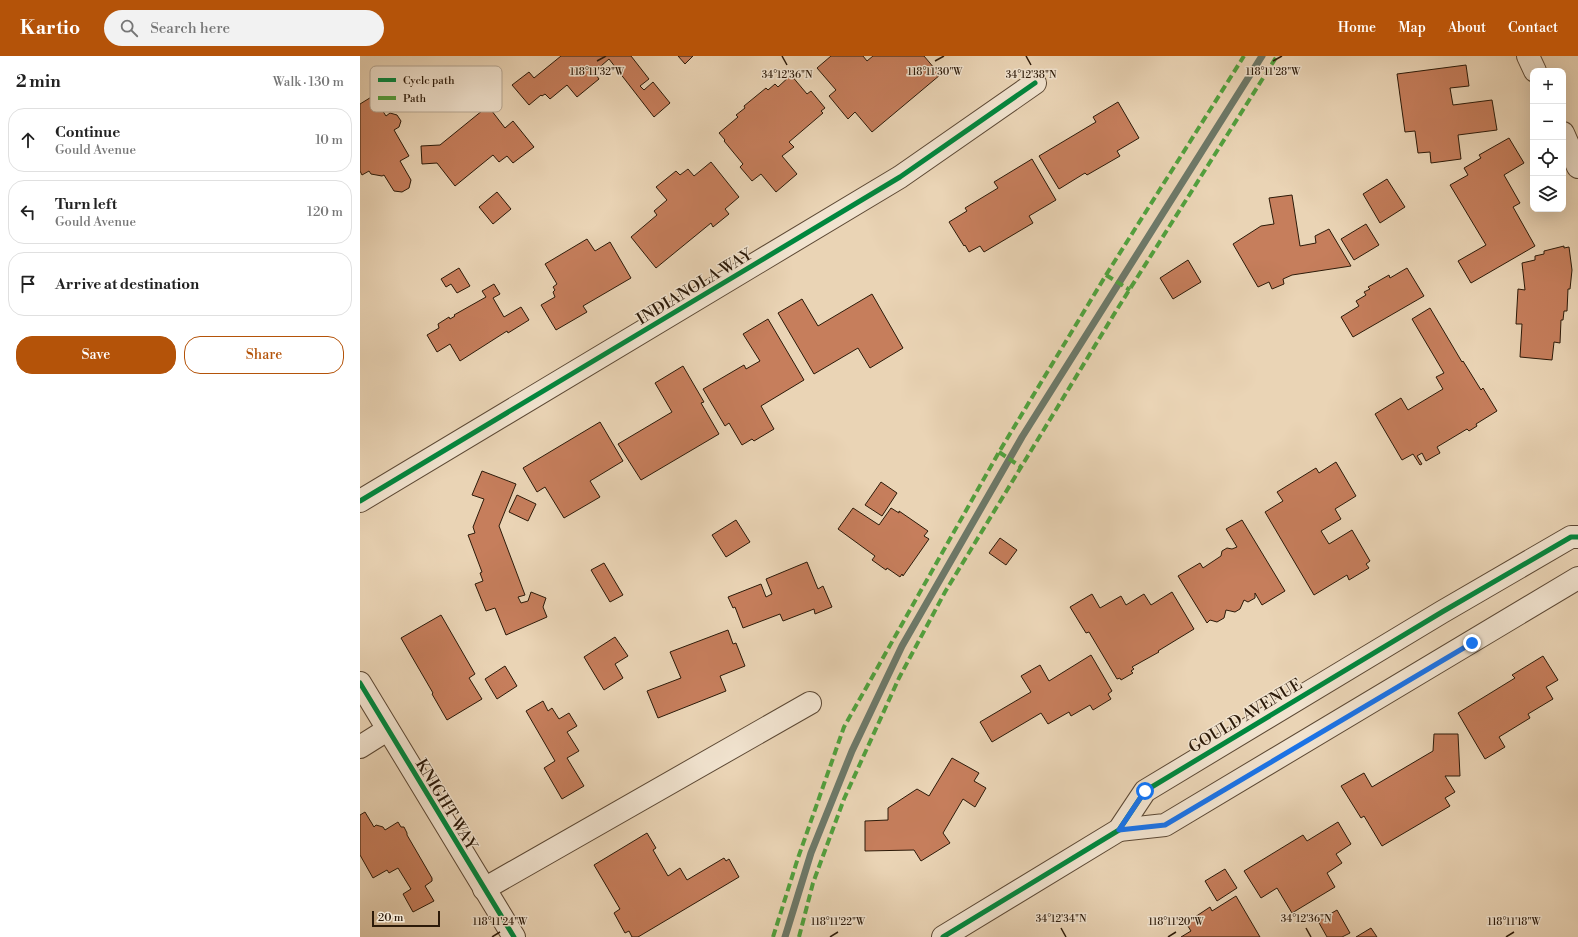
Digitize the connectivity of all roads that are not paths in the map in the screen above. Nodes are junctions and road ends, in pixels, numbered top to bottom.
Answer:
1 (1528, 56) edge
2 (1534, 68) edge
3 (1035, 84) dead end
4 (1566, 140) edge
5 (1578, 167) edge
6 (360, 501) edge
7 (1578, 537) edge
8 (1578, 578) edge
9 (360, 683) edge
10 (810, 703) dead end
11 (388, 730) junction
12 (360, 747) edge
13 (1119, 830) junction
14 (484, 889) junction
15 (514, 937) edge
16 (943, 937) edge

1 - 2 street
3 - 6 street, INDIANOLA WAY
4 - 5 street
7 - 13 street, GOULD AVENUE
8 - 13 street, GOULD AVENUE
9 - 11 street, KNIGHT WAY
10 - 14 street
11 - 12 street
11 - 14 street, KNIGHT WAY
13 - 16 street, GOULD AVENUE
14 - 15 street, KNIGHT WAY

